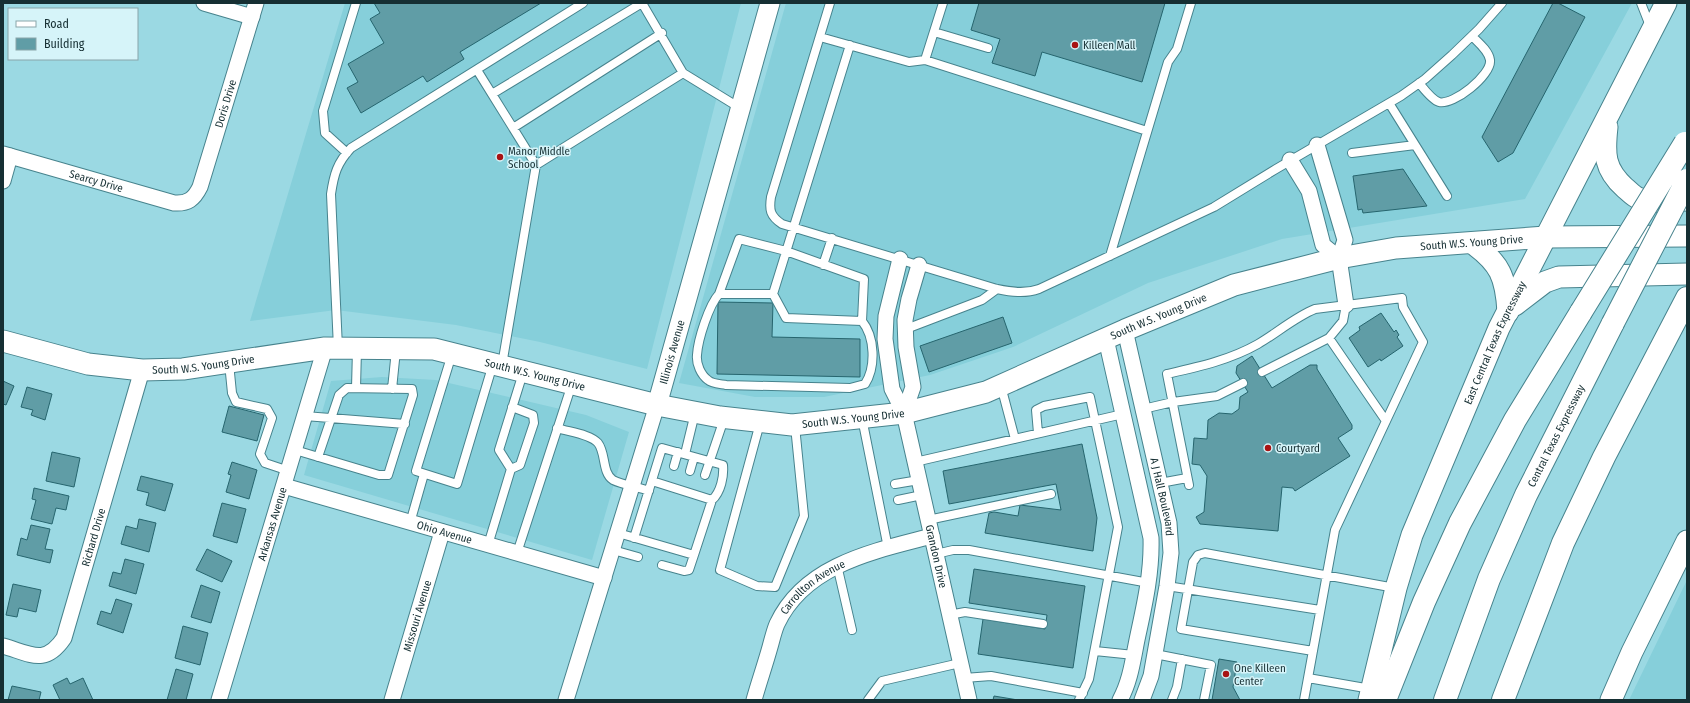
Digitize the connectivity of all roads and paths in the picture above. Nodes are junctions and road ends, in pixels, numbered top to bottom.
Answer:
1 (204, 3) edge
2 (356, 3) edge
3 (583, 3) edge
4 (642, 3) edge
5 (770, 3) edge
6 (830, 3) edge
7 (943, 3) edge
8 (1191, 3) edge
9 (1641, 3) edge
10 (1666, 3) edge
11 (1498, 4) edge
12 (254, 10) edge
13 (934, 32) junction
14 (1651, 32) junction
15 (662, 33) junction
16 (1472, 36) junction
17 (820, 37) junction
18 (850, 45) junction
19 (988, 48) dead end
20 (925, 60) junction
21 (477, 70) junction
22 (683, 73) junction
23 (1419, 83) junction
24 (492, 94) junction
25 (1389, 103) junction
26 (741, 108) junction
27 (1608, 118) junction
28 (513, 128) junction
29 (1147, 131) junction
30 (1686, 142) edge
31 (1415, 144) junction
32 (1317, 145) junction
33 (347, 153) junction
34 (1352, 154) dead end
35 (7, 155) edge
36 (1290, 160) junction
37 (536, 165) junction
38 (1687, 180) edge
39 (3, 182) edge
40 (1447, 196) dead end
41 (1687, 200) edge
42 (189, 202) joint
43 (794, 227) junction
44 (1687, 236) edge
45 (1546, 237) junction
46 (832, 238) junction
47 (1472, 243) junction
48 (786, 251) junction
49 (1110, 256) junction
50 (1339, 258) junction
51 (900, 259) junction
52 (823, 264) junction
53 (920, 265) junction
54 (1687, 274) edge
55 (997, 289) junction
56 (719, 294) junction
57 (773, 294) junction
58 (1687, 298) edge
59 (1346, 305) junction
60 (1508, 312) junction
61 (862, 321) junction
62 (906, 329) junction
63 (1125, 330) junction
64 (1329, 338) junction
65 (1106, 339) junction
66 (3, 341) edge
67 (340, 348) junction
68 (396, 349) junction
69 (453, 354) junction
70 (228, 362) junction
71 (497, 365) junction
72 (142, 370) junction
73 (523, 371) junction
74 (1262, 372) dead end
75 (1243, 383) dead end
76 (572, 384) junction
77 (1001, 385) junction
78 (356, 388) junction
79 (392, 389) junction
80 (1172, 402) junction
81 (657, 405) junction
82 (512, 406) junction
83 (1143, 409) junction
84 (695, 413) junction
85 (904, 413) junction
86 (1123, 414) junction
87 (305, 416) junction
88 (331, 418) junction
89 (724, 418) junction
90 (862, 418) junction
91 (1095, 420) junction
92 (1386, 421) junction
93 (760, 422) junction
94 (405, 424) junction
95 (795, 425) junction
96 (557, 428) junction
97 (1038, 434) junction
98 (1015, 439) junction
99 (295, 450) junction
100 (681, 453) junction
101 (318, 457) junction
102 (694, 457) junction
103 (710, 461) junction
104 (915, 462) junction
105 (674, 466) dead end
106 (511, 469) junction
107 (289, 471) junction
108 (690, 471) dead end
109 (424, 474) junction
110 (705, 475) dead end
111 (919, 480) junction
112 (652, 481) junction
113 (1160, 483) junction
114 (895, 484) dead end
115 (284, 486) junction
116 (632, 486) junction
117 (649, 491) junction
118 (1050, 494) dead end
119 (922, 495) junction
120 (712, 500) junction
121 (898, 500) dead end
122 (928, 520) junction
123 (410, 523) junction
124 (442, 532) junction
125 (618, 533) junction
126 (932, 536) junction
127 (634, 538) junction
128 (1687, 541) edge
129 (1563, 543) junction
130 (488, 545) junction
131 (888, 548) junction
132 (613, 550) junction
133 (516, 553) junction
134 (936, 554) junction
135 (694, 555) junction
136 (638, 557) dead end
137 (662, 565) dead end
138 (837, 565) junction
139 (1327, 574) junction
140 (1109, 577) junction
141 (604, 578) junction
142 (1149, 583) junction
143 (1167, 586) junction
144 (1396, 588) junction
145 (1188, 589) junction
146 (1320, 610) junction
147 (949, 615) junction
148 (1043, 624) dead end
149 (852, 630) dead end
150 (3, 646) edge
151 (1313, 650) junction
152 (1095, 651) junction
153 (1155, 654) junction
154 (1134, 655) junction
155 (1182, 659) junction
156 (960, 663) junction
157 (964, 678) junction
158 (1308, 678) junction
159 (1375, 696) edge
160 (1081, 697) edge
161 (219, 700) edge
162 (392, 700) edge
163 (566, 700) edge
164 (754, 700) edge
165 (868, 700) edge
166 (969, 700) edge
167 (1120, 700) edge
168 (1142, 700) edge
169 (1172, 700) edge
170 (1204, 700) edge
171 (1304, 700) edge
172 (1445, 700) edge
173 (1503, 700) edge
174 (1518, 700) edge
175 (1611, 700) edge

1 - 12 street
2 - 33 lane
3 - 21 lane
4 - 15 lane
4 - 24 lane
5 - 26 street, Illinois Avenue
6 - 17 lane
7 - 13 lane
8 - 29 lane
9 - 14 lane
10 - 14 main road, East Central Texas Expressway
11 - 16 lane
12 - 42 street, Doris Drive
13 - 19 lane
13 - 20 lane
14 - 27 main road, East Central Texas Expressway
15 - 22 lane
15 - 28 lane
16 - 23 lane
16 - 23 lane
17 - 18 lane
17 - 43 lane
18 - 20 lane
18 - 43 lane
20 - 29 lane
21 - 24 lane
21 - 33 lane
22 - 26 lane
22 - 37 lane
23 - 25 lane
24 - 28 lane
25 - 31 lane
25 - 32 lane
26 - 81 street, Illinois Avenue
27 - 41 main road
27 - 45 main road, East Central Texas Expressway
28 - 37 lane
29 - 49 lane
30 - 159 highway, bridge
31 - 34 lane
31 - 40 lane
32 - 36 lane
32 - 50 street
33 - 67 lane
35 - 39 street
35 - 42 street, Searcy Drive
36 - 49 lane
36 - 50 street
37 - 71 lane
38 - 172 highway, Central Texas Expressway, bridge
43 - 46 lane
43 - 48 lane
44 - 45 main road, South W.S. Young Drive
45 - 47 main road, South W.S. Young Drive
45 - 60 main road, East Central Texas Expressway
46 - 51 lane
46 - 52 lane
47 - 50 main road, South W.S. Young Drive
47 - 60 main road
48 - 52 lane
48 - 56 lane
48 - 57 lane
49 - 55 lane
50 - 59 street
50 - 63 main road, South W.S. Young Drive
51 - 53 lane
51 - 85 street, Grandon Drive
52 - 61 lane
53 - 55 lane
53 - 62 street
54 - 60 main road
55 - 62 lane
56 - 57 lane
56 - 61 lane
57 - 61 lane
58 - 129 highway
59 - 64 lane
59 - 80 lane
59 - 92 lane
60 - 144 main road, East Central Texas Expressway
62 - 85 street
63 - 65 main road, South W.S. Young Drive
63 - 83 street, A J Hall Boulevard
64 - 74 lane
64 - 92 lane
65 - 77 main road, South W.S. Young Drive
65 - 86 street, A J Hall Boulevard
66 - 72 main road, South W.S. Young Drive
67 - 68 main road, South W.S. Young Drive
67 - 70 main road, South W.S. Young Drive
67 - 78 lane
67 - 87 street, Arkansas Avenue
68 - 69 main road, South W.S. Young Drive
68 - 79 lane
69 - 71 main road, South W.S. Young Drive
69 - 109 lane
70 - 72 main road, South W.S. Young Drive
70 - 107 lane
71 - 73 main road, South W.S. Young Drive
71 - 109 lane
72 - 150 street, Richard Drive
73 - 76 main road, South W.S. Young Drive
73 - 82 lane
75 - 80 lane
76 - 81 main road, South W.S. Young Drive
76 - 96 lane
77 - 85 main road, South W.S. Young Drive
77 - 98 lane
78 - 79 lane
78 - 88 lane
79 - 94 lane
80 - 83 lane
80 - 113 lane
81 - 84 main road, South W.S. Young Drive
81 - 116 street, Illinois Avenue
82 - 106 lane
82 - 106 lane
83 - 86 street
83 - 113 street, A J Hall Boulevard
84 - 89 main road, South W.S. Young Drive
84 - 100 lane
85 - 90 main road, South W.S. Young Drive
85 - 104 street, Grandon Drive
86 - 91 lane
86 - 142 street, A J Hall Boulevard
87 - 88 lane
87 - 99 street, Arkansas Avenue
88 - 94 lane
88 - 101 lane
89 - 93 main road, South W.S. Young Drive
89 - 103 lane
90 - 95 main road, South W.S. Young Drive
90 - 131 lane
91 - 97 lane
91 - 97 lane
91 - 140 lane
92 - 139 lane
93 - 95 main road, South W.S. Young Drive
93 - 95 lane
94 - 101 lane
96 - 116 lane
96 - 133 lane
97 - 98 lane
98 - 104 lane
99 - 101 lane
99 - 107 street, Arkansas Avenue
100 - 102 lane
100 - 105 lane
100 - 112 lane
102 - 103 lane
102 - 108 lane
103 - 110 lane
103 - 120 lane
104 - 111 street, Grandon Drive
106 - 130 lane
107 - 115 street, Arkansas Avenue
109 - 123 lane
111 - 114 lane
111 - 119 street, Grandon Drive
112 - 117 lane
112 - 120 lane
113 - 143 street, A J Hall Boulevard
115 - 123 street, Ohio Avenue
115 - 161 street, Arkansas Avenue
116 - 117 lane
116 - 125 street, Illinois Avenue
117 - 127 lane
118 - 122 lane
119 - 121 lane
119 - 122 street, Grandon Drive
120 - 135 lane
122 - 126 street, Grandon Drive
123 - 124 street, Ohio Avenue
124 - 130 street, Ohio Avenue
124 - 162 street, Missouri Avenue
125 - 127 lane
125 - 132 street, Illinois Avenue
126 - 131 street, Carrollton Avenue
126 - 134 street, Grandon Drive
127 - 135 lane
128 - 175 main road
129 - 173 highway
129 - 174 highway
130 - 133 street, Ohio Avenue
131 - 138 street, Carrollton Avenue
132 - 136 lane
132 - 141 street, Illinois Avenue
133 - 141 street, Ohio Avenue
134 - 140 lane
134 - 147 street, Grandon Drive
135 - 137 lane
138 - 149 lane
138 - 164 street, Carrollton Avenue
139 - 144 lane
139 - 145 lane
139 - 146 lane
140 - 142 lane
140 - 152 lane
141 - 163 street, Illinois Avenue
142 - 143 street
142 - 154 street, A J Hall Boulevard
143 - 145 lane
143 - 153 street, A J Hall Boulevard
144 - 159 main road, East Central Texas Expressway
145 - 146 lane
145 - 151 lane
146 - 151 lane
147 - 148 lane
147 - 156 street, Grandon Drive
151 - 158 lane
152 - 154 lane
152 - 160 lane
153 - 154 street
153 - 155 lane
153 - 168 street, A J Hall Boulevard
154 - 167 street, A J Hall Boulevard
155 - 169 lane
155 - 170 lane
156 - 157 street, Grandon Drive
156 - 165 lane
157 - 160 lane
157 - 166 street, Grandon Drive
158 - 159 lane
158 - 171 lane

